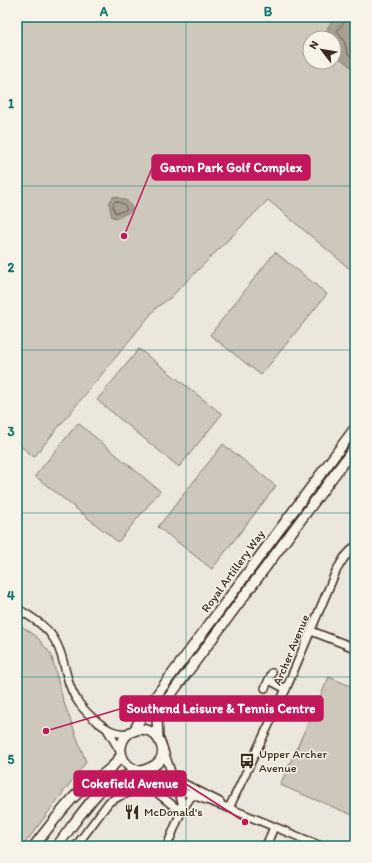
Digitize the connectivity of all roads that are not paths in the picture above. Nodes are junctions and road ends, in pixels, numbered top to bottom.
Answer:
1 (355, 428) edge
2 (355, 447) edge
3 (355, 546) edge
4 (17, 608) edge
5 (311, 631) junction
6 (355, 648) edge
7 (272, 673) dead end
8 (268, 680) junction
9 (265, 688) dead end
10 (286, 689) junction
11 (107, 729) junction
12 (132, 732) junction
13 (160, 741) junction
14 (120, 753) junction
15 (142, 771) junction
16 (179, 786) junction
17 (192, 795) junction
18 (229, 808) junction
19 (181, 812) junction
20 (274, 827) junction
21 (34, 846) edge
22 (57, 846) edge
23 (76, 846) edge
24 (167, 846) edge
25 (266, 846) edge
26 (321, 846) edge

1 - 12 main road, Royal Artillery Way
2 - 13 main road, Royal Artillery Way
3 - 5 street, Archer Avenue
4 - 11 street
5 - 6 street
5 - 10 street, Archer Avenue
7 - 8 street
8 - 9 street
8 - 10 street
10 - 18 street, Archer Avenue
11 - 12 street
11 - 14 street
12 - 13 main road
12 - 14 main road
13 - 15 main road
13 - 16 street
14 - 15 main road
14 - 21 main road
15 - 16 street
15 - 22 main road
16 - 17 street
16 - 18 street
16 - 19 street
17 - 18 street
17 - 19 street
18 - 20 street
19 - 23 street
19 - 24 street
20 - 25 street
20 - 26 street

